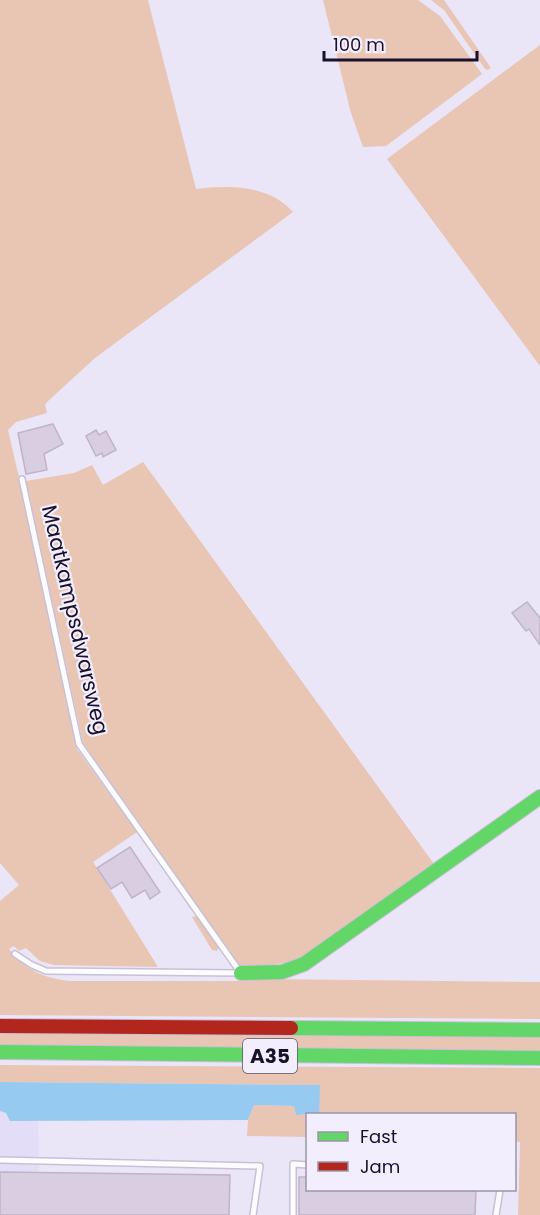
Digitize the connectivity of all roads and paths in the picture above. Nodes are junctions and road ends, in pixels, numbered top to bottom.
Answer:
1 (22, 479) dead end
2 (540, 797) edge
3 (15, 954) dead end
4 (241, 973) junction
5 (0, 1026) edge
6 (540, 1030) edge
7 (0, 1052) edge
8 (540, 1058) edge
9 (0, 1160) edge
10 (306, 1164) edge
11 (500, 1191) edge
12 (253, 1215) edge
13 (293, 1215) edge
14 (496, 1215) edge

1 - 4 lane, Maatkampsdwarsweg
2 - 4 main road
3 - 4 lane
5 - 6 main road, A35
7 - 8 main road, A35
9 - 12 lane
10 - 13 lane
11 - 14 lane

